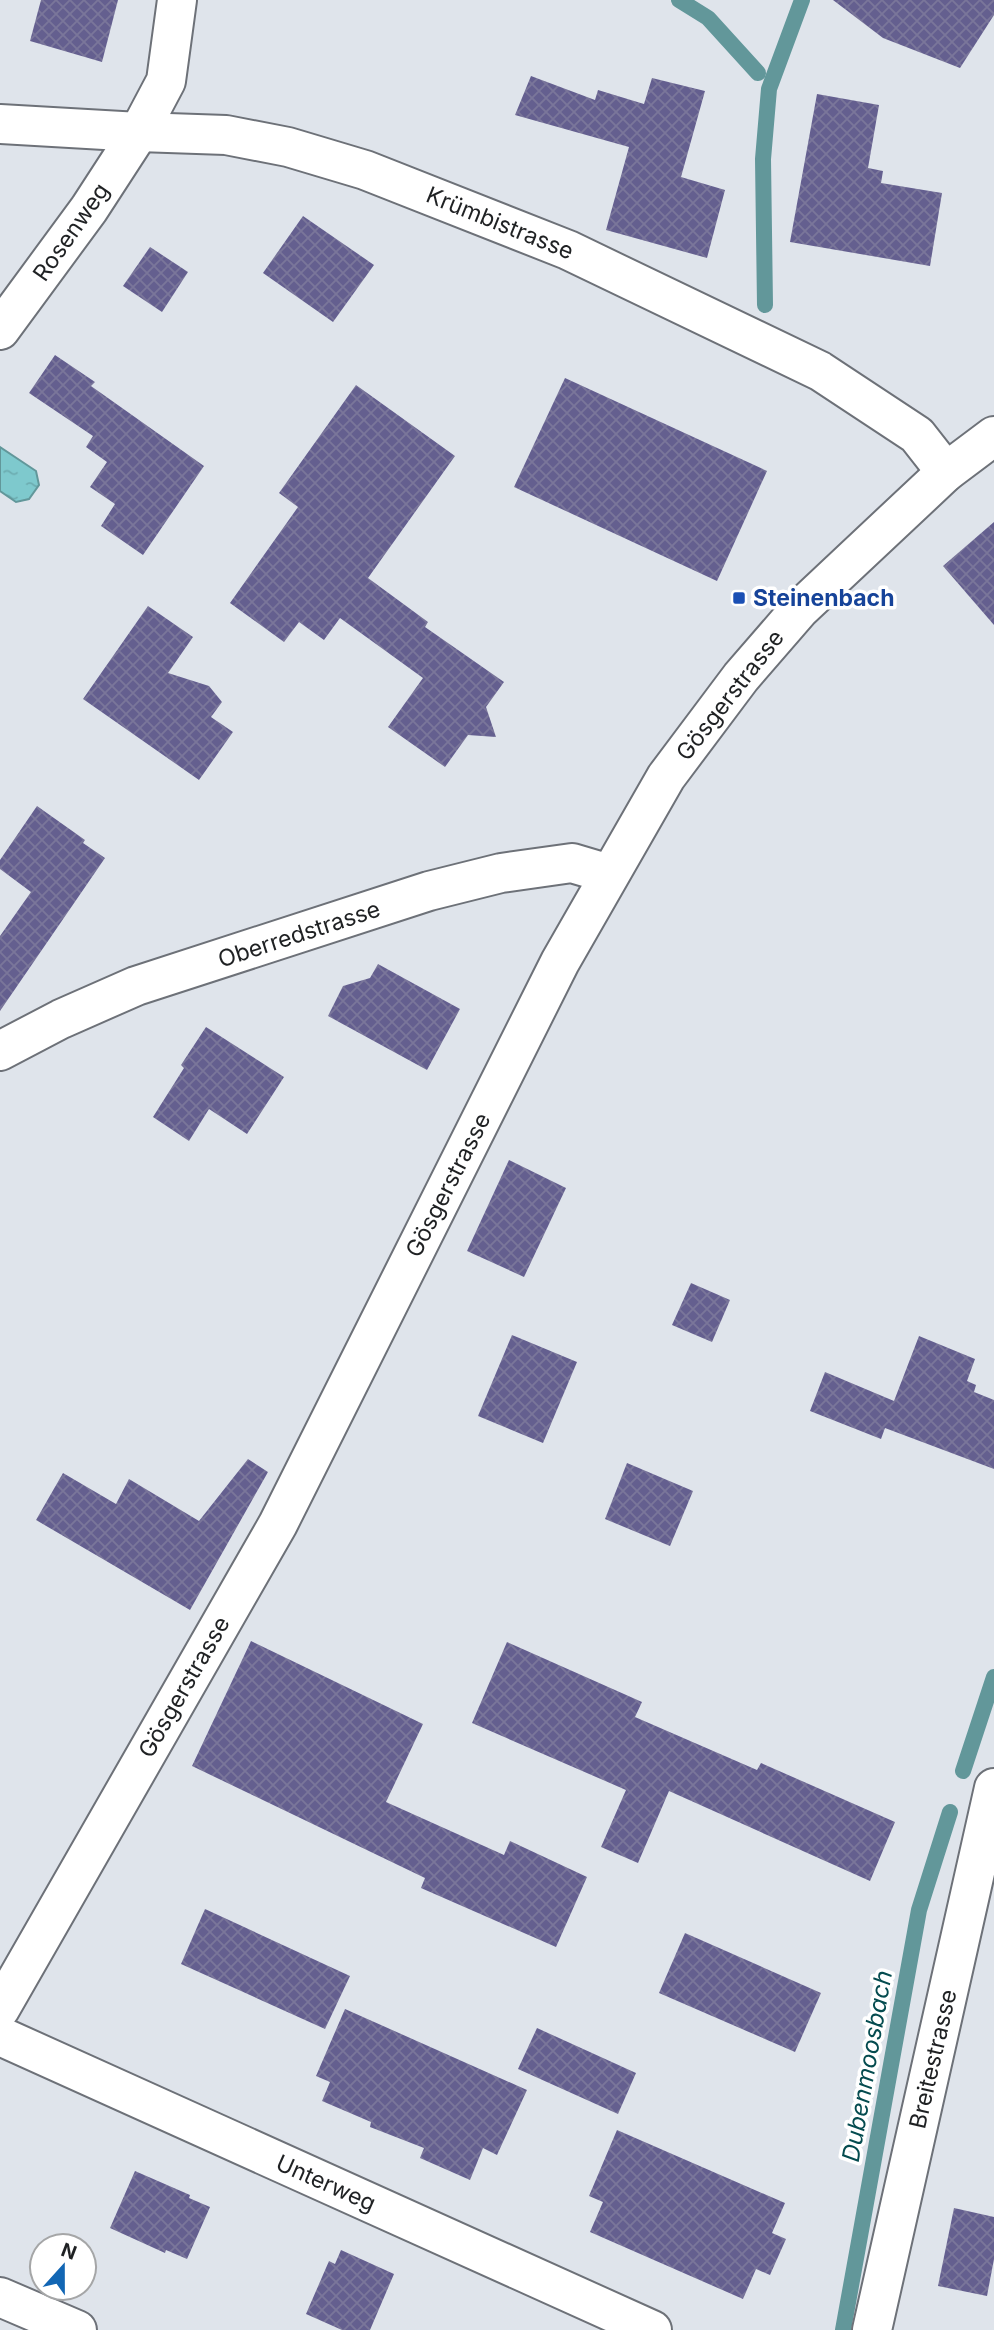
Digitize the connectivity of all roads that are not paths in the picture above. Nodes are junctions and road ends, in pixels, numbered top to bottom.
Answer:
1 (177, 0) edge
2 (0, 124) edge
3 (139, 132) junction
4 (0, 330) edge
5 (994, 436) edge
6 (946, 472) junction
7 (608, 874) junction
8 (0, 1051) edge
9 (994, 1788) edge
10 (984, 1879) edge
11 (0, 2009) edge
12 (0, 2036) edge
13 (0, 2297) edge
14 (77, 2330) edge
15 (652, 2330) edge
16 (872, 2330) edge

1 - 3 street, Rosenweg
2 - 3 street, Krümbistrasse
3 - 4 street, Rosenweg
3 - 6 street, Krümbistrasse
5 - 6 street, Gösgerstrasse
6 - 7 street, Gösgerstrasse
7 - 8 street, Oberredstrasse
7 - 11 street, Gösgerstrasse
9 - 10 street, Breitestrasse
10 - 16 street, Breitestrasse
12 - 15 street, Unterweg
13 - 14 street

